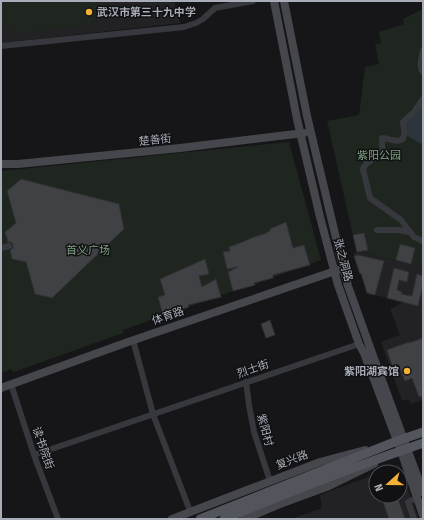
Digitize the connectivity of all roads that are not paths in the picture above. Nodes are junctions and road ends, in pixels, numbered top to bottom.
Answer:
1 (253, 1) edge
2 (274, 1) edge
3 (284, 1) edge
4 (1, 46) edge
5 (423, 50) edge
6 (423, 72) edge
7 (423, 99) edge
8 (311, 132) junction
9 (301, 134) junction
10 (1, 164) edge
11 (377, 230) dead end
12 (409, 232) junction
13 (423, 241) edge
14 (9, 246) dead end
15 (1, 248) edge
16 (343, 266) junction
17 (333, 269) junction
18 (132, 340) junction
19 (359, 344) junction
20 (246, 382) junction
21 (1, 384) edge
22 (11, 384) junction
23 (1, 388) edge
24 (153, 414) junction
25 (423, 432) edge
26 (400, 440) junction
27 (423, 443) edge
28 (404, 450) junction
29 (34, 454) junction
30 (270, 481) junction
31 (420, 495) edge
32 (190, 511) junction
33 (423, 515) edge
34 (58, 519) edge
35 (172, 519) edge
36 (200, 519) edge
37 (224, 519) edge
38 (244, 519) edge
39 (414, 519) edge

1 - 4 street
2 - 9 main road, 张之洞路
3 - 8 main road, 张之洞路
5 - 6 street
7 - 12 street
8 - 9 main road, 楚善街
8 - 16 main road, 张之洞路
9 - 10 main road, 楚善街
9 - 17 main road, 张之洞路
11 - 12 street
12 - 13 street
14 - 15 street
16 - 17 main road
16 - 26 main road, 张之洞路
17 - 18 main road, 体育路
17 - 19 main road, 张之洞路
17 - 21 main road
18 - 22 main road, 体育路
18 - 24 street
19 - 20 street, 烈士街
19 - 26 main road, 张之洞路
20 - 24 street, 烈士街
20 - 30 street, 紫阳村
22 - 23 main road, 体育路
22 - 29 street, 读书院街
24 - 29 street, 烈士街
24 - 32 street
25 - 26 main road, 复兴路
26 - 28 main road, 张之洞路
26 - 30 main road, 复兴路
26 - 36 main road
27 - 28 main road
28 - 31 main road, 张之洞路
28 - 37 main road
28 - 38 main road
29 - 34 street, 读书院街
30 - 32 main road, 复兴路
31 - 33 main road, 张之洞路
31 - 39 street
32 - 35 main road, 复兴路

